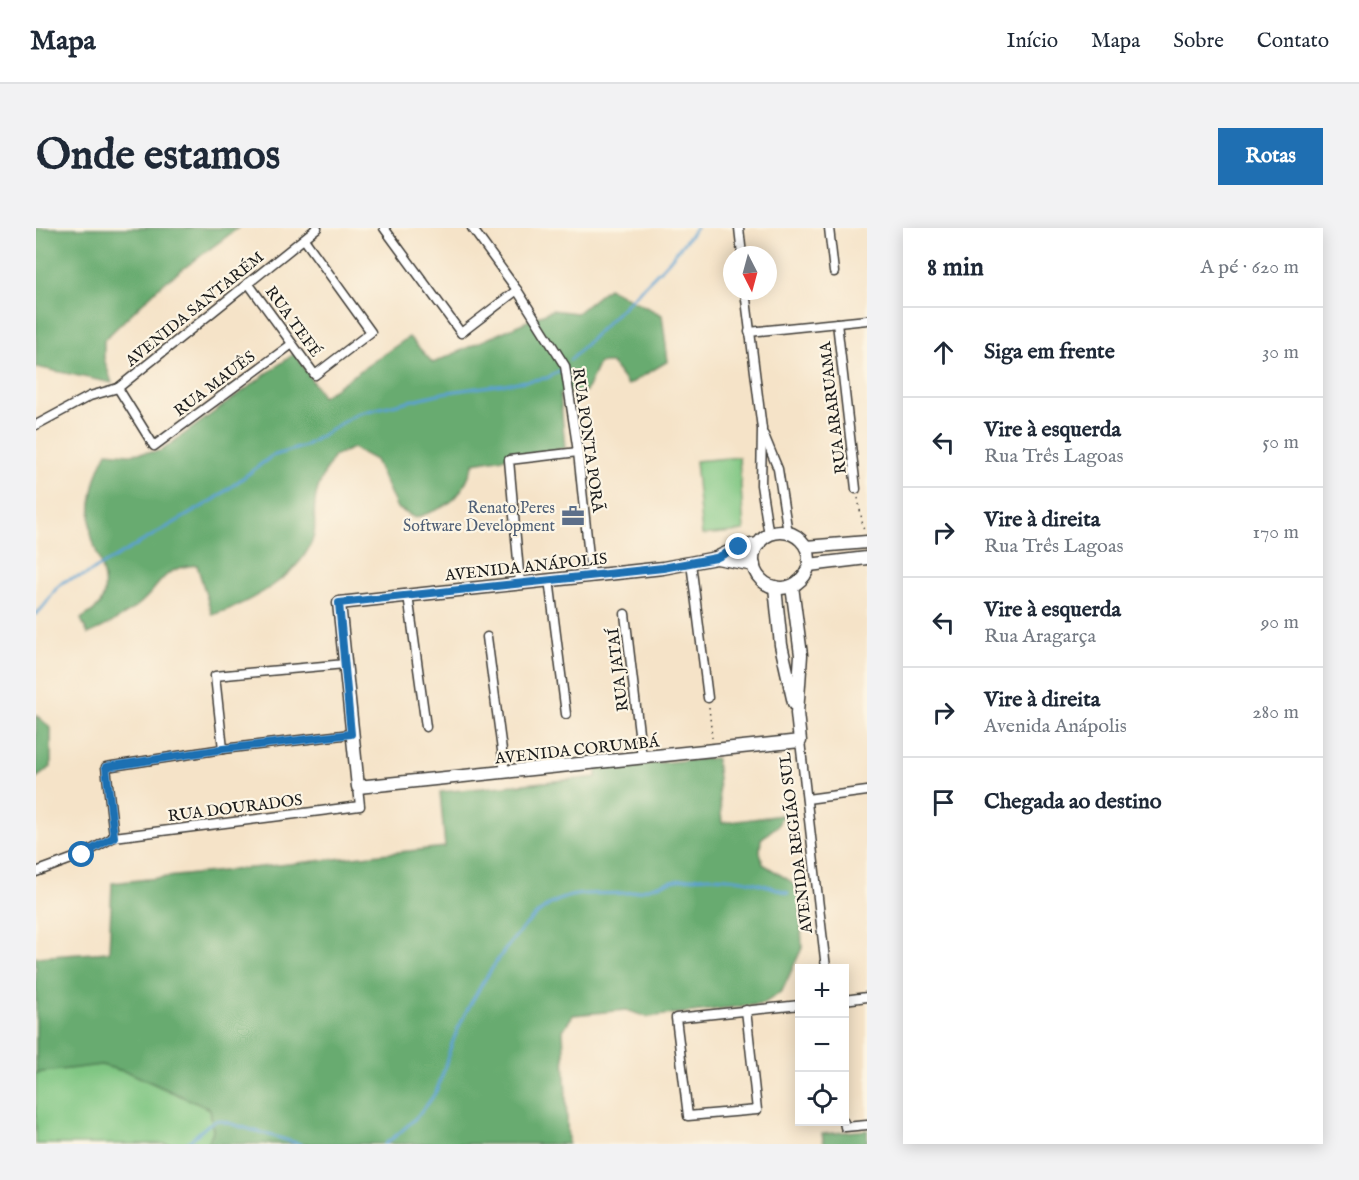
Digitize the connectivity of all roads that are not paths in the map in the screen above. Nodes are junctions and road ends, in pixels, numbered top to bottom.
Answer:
1 (317, 228) edge
2 (384, 228) edge
3 (472, 228) edge
4 (739, 228) edge
5 (829, 228) edge
6 (304, 239) junction
7 (741, 246) edge
8 (834, 272) dead end
9 (248, 284) junction
10 (517, 290) junction
11 (747, 300) edge
12 (867, 320) edge
13 (837, 323) junction
14 (749, 332) junction
15 (292, 344) junction
16 (118, 388) junction
17 (36, 425) edge
18 (762, 429) junction
19 (578, 452) junction
20 (856, 489) road end
21 (788, 533) junction
22 (769, 536) junction
23 (867, 542) edge
24 (759, 544) junction
25 (806, 547) junction
26 (716, 558) junction
27 (867, 562) edge
28 (691, 563) junction
29 (754, 565) junction
30 (809, 565) junction
31 (591, 575) junction
32 (549, 579) junction
33 (520, 583) junction
34 (792, 586) junction
35 (775, 587) junction
36 (408, 595) junction
37 (626, 614) dead end
38 (487, 637) dead end
39 (345, 664) junction
40 (708, 698) road end
41 (797, 713) junction
42 (566, 714) dead end
43 (426, 728) dead end
44 (351, 734) junction
45 (800, 741) junction
46 (223, 749) junction
47 (642, 758) junction
48 (505, 773) junction
49 (358, 787) junction
50 (867, 791) edge
51 (807, 799) junction
52 (114, 837) junction
53 (36, 872) edge
54 (825, 964) edge
55 (867, 997) edge
56 (849, 999) edge
57 (795, 1006) edge
58 (746, 1011) junction
59 (849, 1124) edge
60 (867, 1125) edge

1 - 6 street, AVENIDA SANTARÉM
2 - 10 street
3 - 10 street, RUA PONTA PORÃ
4 - 7 street
5 - 8 street
6 - 9 street, AVENIDA SANTARÉM
6 - 15 street, RUA TEFÉ
9 - 15 street, RUA TEFÉ
9 - 16 street, AVENIDA SANTARÉM
10 - 19 street, RUA PONTA PORÃ
11 - 14 street
12 - 13 street
13 - 14 street
13 - 20 street, RUA ARARUAMA
14 - 18 street
15 - 16 street, RUA MAUÊS
16 - 17 street
18 - 21 street
18 - 22 street
19 - 31 street, RUA PONTA PORÃ
19 - 33 street
21 - 22 street
21 - 25 street
22 - 24 street
23 - 25 street
24 - 26 street, AVENIDA ANÁPOLIS
24 - 29 street
25 - 30 street
26 - 28 street, AVENIDA ANÁPOLIS
26 - 29 street, AVENIDA ANÁPOLIS
27 - 30 street
28 - 31 street, AVENIDA ANÁPOLIS
28 - 40 street
29 - 35 street
30 - 34 street
31 - 32 street, AVENIDA ANÁPOLIS
32 - 33 street, AVENIDA ANÁPOLIS
32 - 42 street
33 - 36 street, AVENIDA ANÁPOLIS
34 - 35 street
34 - 41 street, AVENIDA REGIÃO SUL
35 - 41 street, AVENIDA REGIÃO SUL
36 - 39 street, AVENIDA ANÁPOLIS
36 - 43 street
37 - 47 street, RUA JATAÍ
38 - 48 street
39 - 44 street
39 - 46 street
41 - 45 street, AVENIDA REGIÃO SUL
44 - 46 street
44 - 49 street
45 - 47 street, AVENIDA CORUMBÁ
45 - 51 street, AVENIDA REGIÃO SUL
46 - 52 street
47 - 48 street, AVENIDA CORUMBÁ
48 - 49 street, AVENIDA CORUMBÁ
49 - 52 street, RUA DOURADOS
50 - 51 street
51 - 54 street, AVENIDA REGIÃO SUL
52 - 53 street
55 - 56 street
57 - 58 street
58 - 58 street
59 - 60 street

